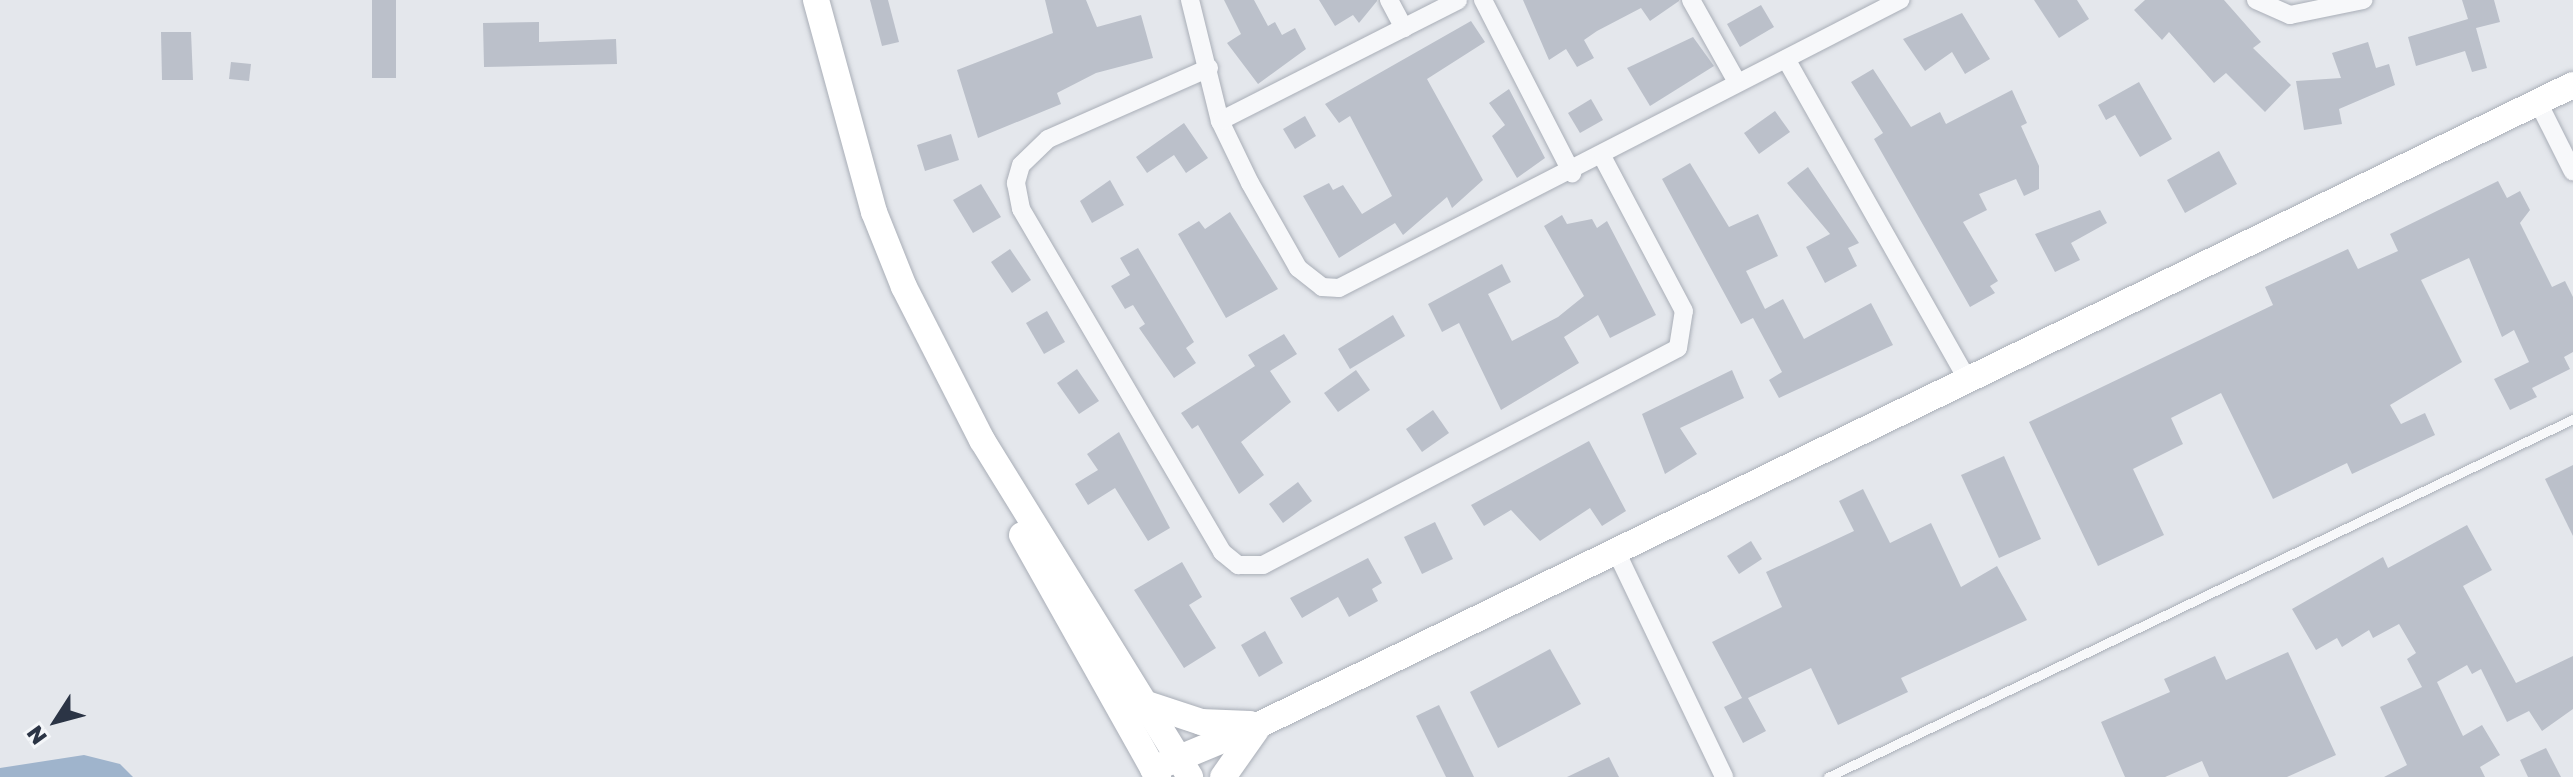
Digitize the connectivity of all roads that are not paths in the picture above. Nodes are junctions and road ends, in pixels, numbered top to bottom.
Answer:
1 (816, 0) edge
2 (1190, 0) edge
3 (1389, 0) edge
4 (1458, 0) edge
5 (1483, 0) edge
6 (1691, 0) edge
7 (2256, 0) edge
8 (2363, 0) edge
9 (1898, 1) edge
10 (1404, 28) junction
11 (1786, 59) junction
12 (1209, 68) junction
13 (1737, 82) junction
14 (2573, 85) edge
15 (2537, 100) junction
16 (1220, 121) junction
17 (1603, 158) junction
18 (2573, 172) edge
19 (1572, 173) junction
20 (1966, 377) junction
21 (2573, 419) edge
22 (982, 440) junction
23 (1615, 549) junction
24 (1144, 703) junction
25 (1261, 724) junction
26 (1184, 768) edge
27 (1156, 773) edge
28 (1223, 777) edge
29 (1724, 777) edge
30 (1828, 777) edge

1 - 22 street
2 - 12 street
3 - 10 street
4 - 10 street
5 - 19 street
6 - 13 street
7 - 8 street
9 - 11 street
10 - 16 street
11 - 13 street
11 - 20 street
12 - 16 street
12 - 17 street
13 - 17 street
14 - 15 street
15 - 18 street
15 - 20 street
16 - 19 street
17 - 19 street
20 - 23 street
21 - 30 lane
22 - 24 street
22 - 27 street
23 - 25 street
23 - 29 street
24 - 25 street
24 - 26 street
25 - 26 street
25 - 28 street
26 - 27 street

